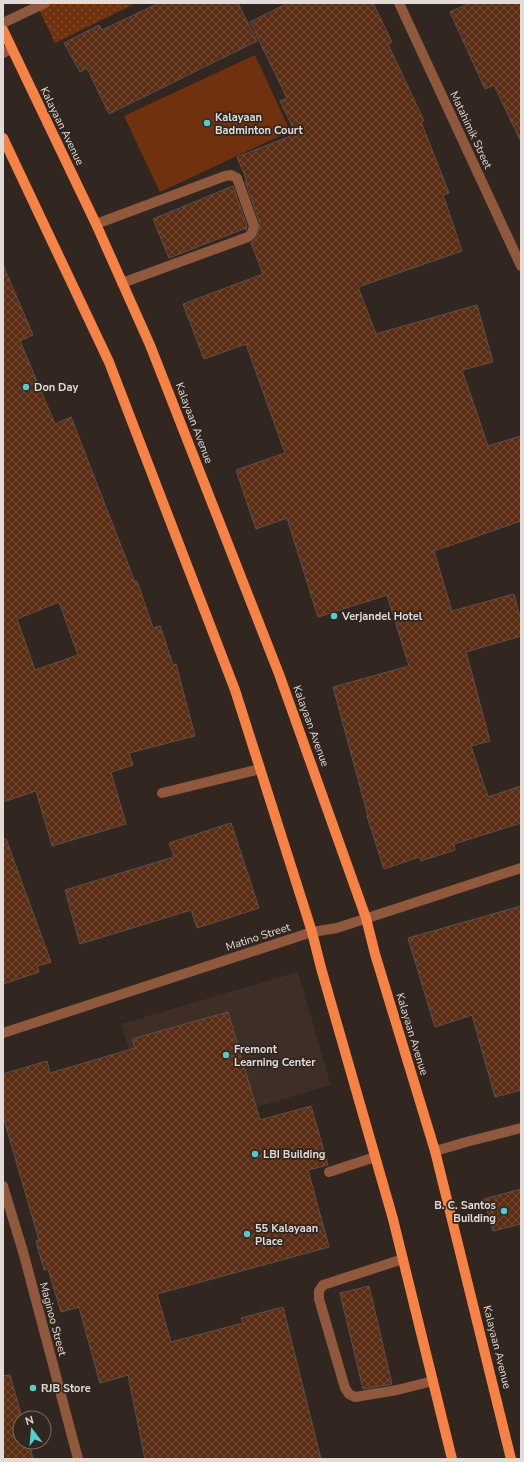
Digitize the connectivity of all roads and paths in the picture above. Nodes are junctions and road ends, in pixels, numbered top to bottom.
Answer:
1 (44, 3) edge
2 (399, 3) edge
3 (3, 23) edge
4 (3, 30) edge
5 (7, 51) edge
6 (3, 138) edge
7 (96, 224) junction
8 (521, 266) edge
9 (122, 283) junction
10 (260, 770) junction
11 (162, 793) dead end
12 (521, 868) edge
13 (366, 918) junction
14 (312, 932) junction
15 (3, 1032) edge
16 (521, 1128) edge
17 (435, 1151) junction
18 (375, 1157) junction
19 (329, 1172) dead end
20 (3, 1186) edge
21 (403, 1259) junction
22 (433, 1381) junction
23 (78, 1459) edge
24 (452, 1459) edge
25 (511, 1459) edge

1 - 3 street
2 - 8 street, Matahimik Street
4 - 5 main road, Kalayaan Avenue
5 - 7 main road, Kalayaan Avenue
6 - 10 main road
7 - 9 main road, Kalayaan Avenue
7 - 9 street
9 - 13 main road, Kalayaan Avenue
10 - 11 street
10 - 14 main road
12 - 13 street, Matino Street
13 - 14 street, Matino Street
13 - 17 main road, Kalayaan Avenue
14 - 15 street, Matino Street
14 - 18 main road
16 - 17 street
17 - 25 main road, Kalayaan Avenue
18 - 19 street
18 - 21 main road
20 - 23 street, Maginoo Street
21 - 22 main road
21 - 22 street
22 - 24 main road

